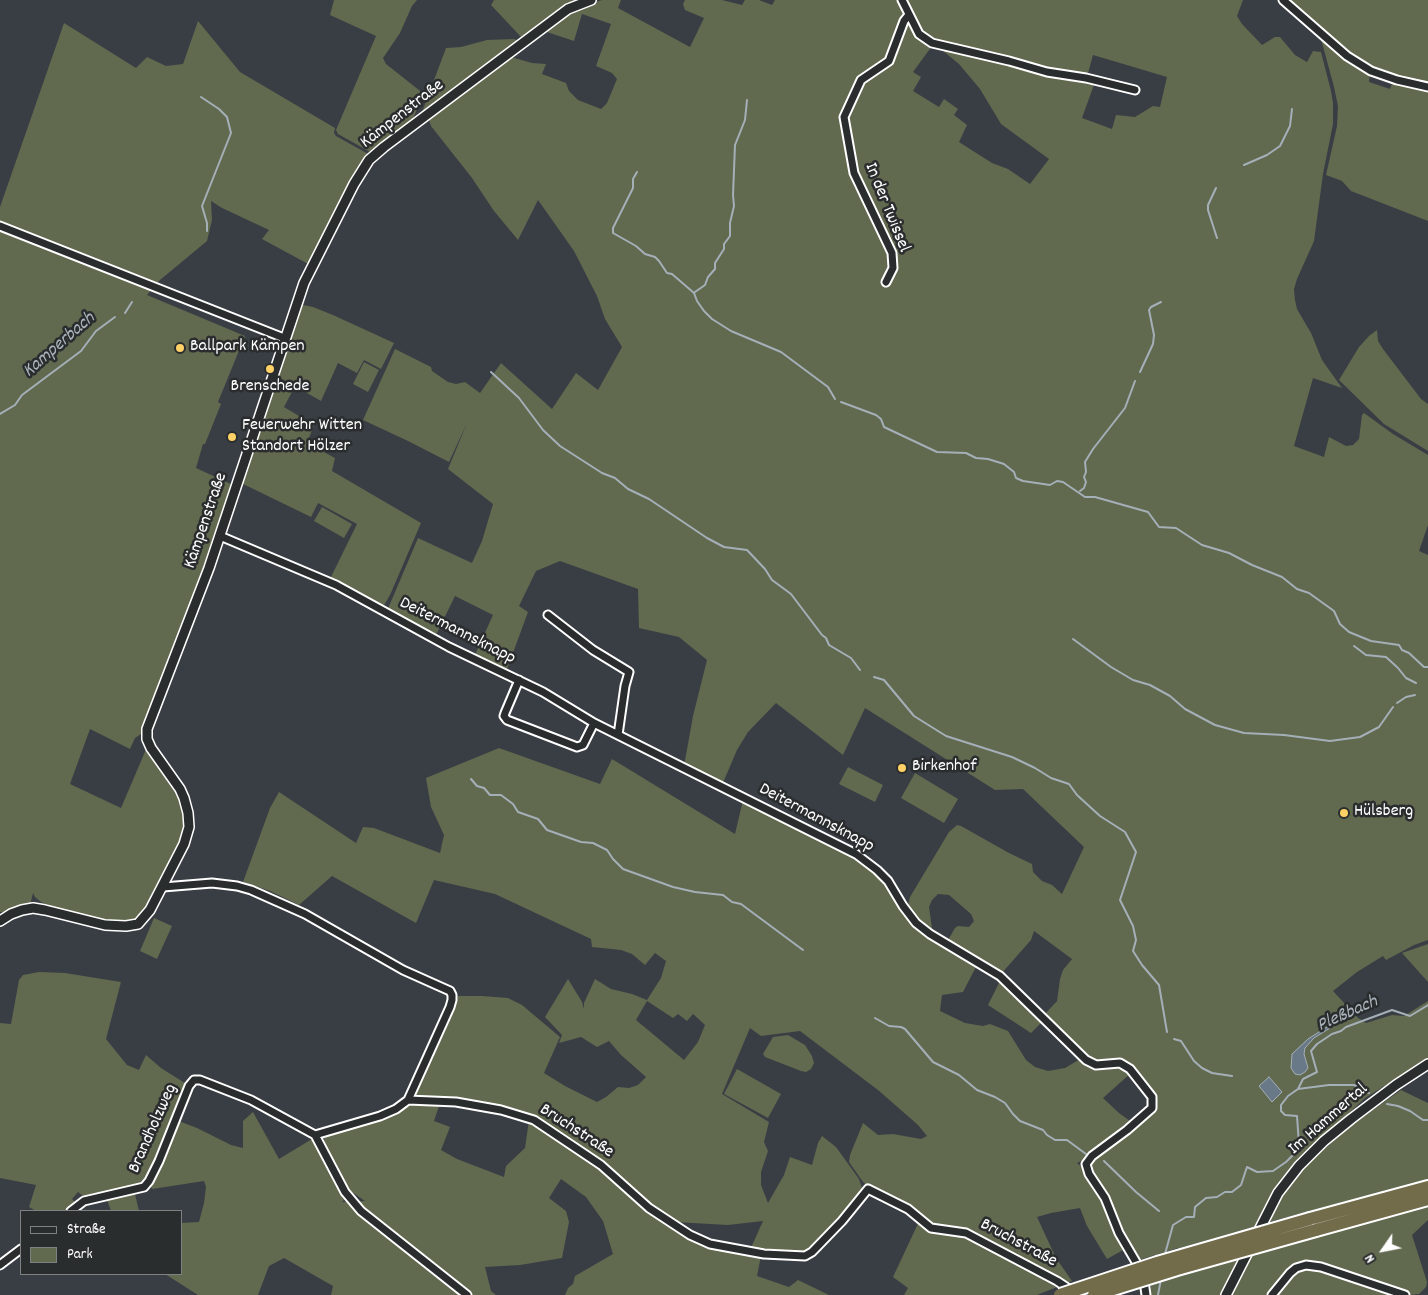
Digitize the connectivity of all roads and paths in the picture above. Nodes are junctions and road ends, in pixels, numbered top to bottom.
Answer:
1 (591, 0) edge
2 (902, 0) edge
3 (1283, 0) edge
4 (908, 16) junction
5 (1428, 87) edge
6 (1135, 90) dead end
7 (0, 226) edge
8 (886, 282) dead end
9 (284, 338) junction
10 (220, 536) junction
11 (548, 614) dead end
12 (519, 680) junction
13 (594, 723) junction
14 (618, 735) junction
15 (163, 887) junction
16 (0, 921) edge
17 (1428, 1064) edge
18 (408, 1100) junction
19 (315, 1135) junction
20 (1428, 1187) edge
21 (1428, 1199) edge
22 (72, 1210) edge
23 (1313, 1225) junction
24 (20, 1250) edge
25 (0, 1265) edge
26 (468, 1295) edge
27 (1060, 1295) edge
28 (1077, 1295) edge
29 (1094, 1295) edge
30 (1146, 1295) edge
31 (1226, 1295) edge
32 (1272, 1295) edge
33 (1405, 1295) edge

1 - 9 street, Kämpenstraße
2 - 4 street
3 - 5 street
4 - 6 street
4 - 8 street, In der Twissel
7 - 9 street
9 - 10 street, Kämpenstraße
10 - 12 street, Deitermannsknapp
10 - 15 street, Kämpenstraße
11 - 14 street
12 - 13 street, Deitermannsknapp
12 - 13 street
13 - 14 street, Deitermannsknapp
14 - 30 street, Deitermannsknapp
15 - 16 street, Kämpenstraße
15 - 18 street
17 - 31 street, Im Hammertal
18 - 19 street
18 - 28 street, Bruchstraße
19 - 22 street, Brandholzweg
19 - 26 street
20 - 23 highway
21 - 23 highway
23 - 27 highway, bridge
23 - 29 highway, bridge
24 - 25 street
32 - 33 street

